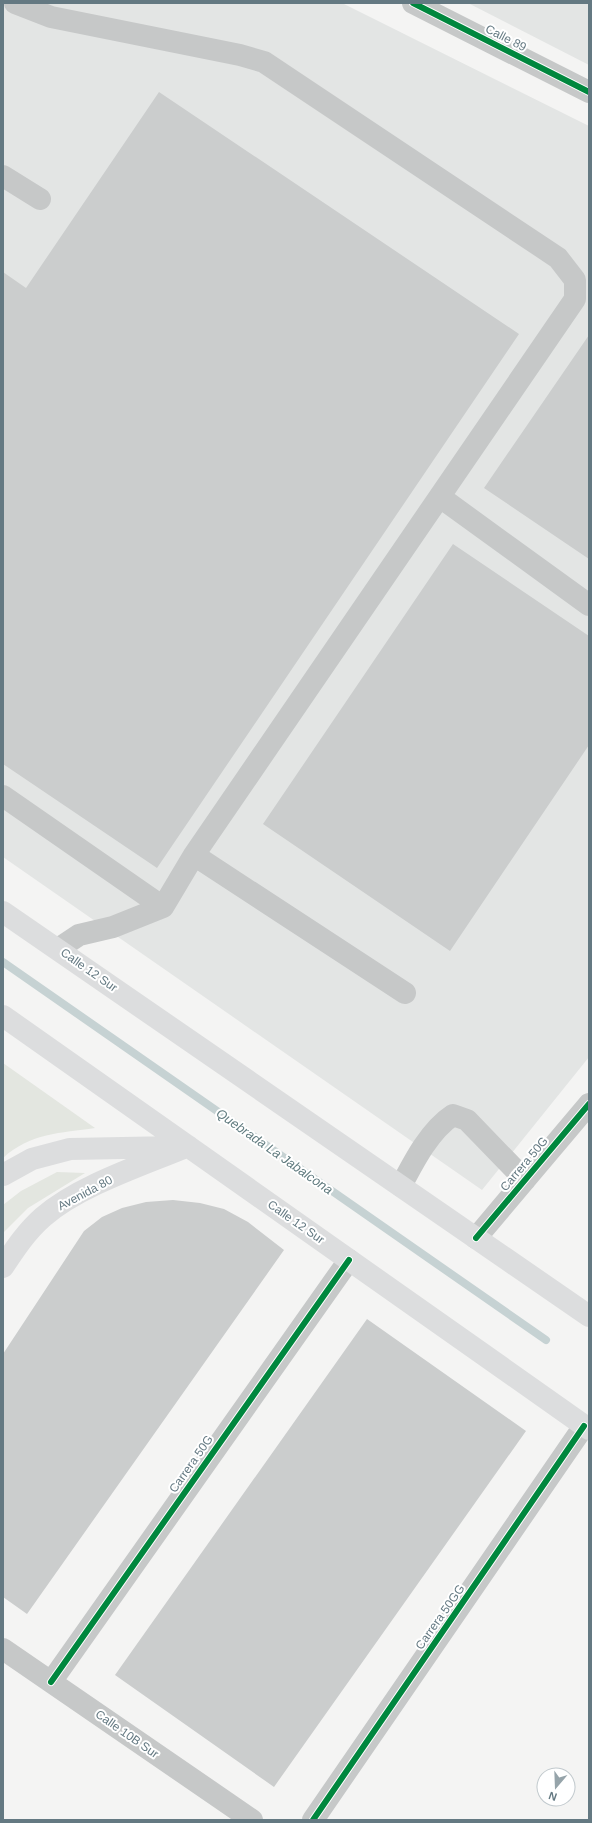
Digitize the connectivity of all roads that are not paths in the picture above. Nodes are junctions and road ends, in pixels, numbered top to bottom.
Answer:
1 (15, 3) edge
2 (413, 3) edge
3 (589, 92) edge
4 (3, 176) edge
5 (40, 199) dead end
6 (440, 497) junction
7 (589, 605) edge
8 (3, 796) edge
9 (194, 855) junction
10 (163, 907) junction
11 (3, 912) edge
12 (58, 949) junction
13 (405, 993) dead end
14 (3, 1016) edge
15 (589, 1104) edge
16 (188, 1146) junction
17 (3, 1175) edge
18 (526, 1180) junction
19 (401, 1186) junction
20 (476, 1238) junction
21 (349, 1260) junction
22 (3, 1267) edge
23 (589, 1316) edge
24 (587, 1427) edge
25 (3, 1649) edge
26 (51, 1682) junction
27 (252, 1820) edge
28 (314, 1820) edge

1 - 6 street
2 - 3 street, Calle 89
4 - 5 street
6 - 7 street
6 - 9 street
8 - 10 street
9 - 10 street
9 - 13 street
10 - 12 street
11 - 12 main road, Calle 12 Sur
12 - 19 main road, Calle 12 Sur
14 - 16 main road, Calle 12 Sur
15 - 18 street, Carrera 50G
16 - 17 main road
16 - 21 main road, Calle 12 Sur
16 - 22 main road, Avenida 80
18 - 19 street
18 - 20 street, Carrera 50G
19 - 20 main road, Calle 12 Sur
20 - 23 main road, Calle 12 Sur
21 - 24 main road, Calle 12 Sur
21 - 26 street, Carrera 50G
24 - 28 street, Carrera 50GG
25 - 26 street, Calle 10B Sur
26 - 27 street, Calle 10B Sur

